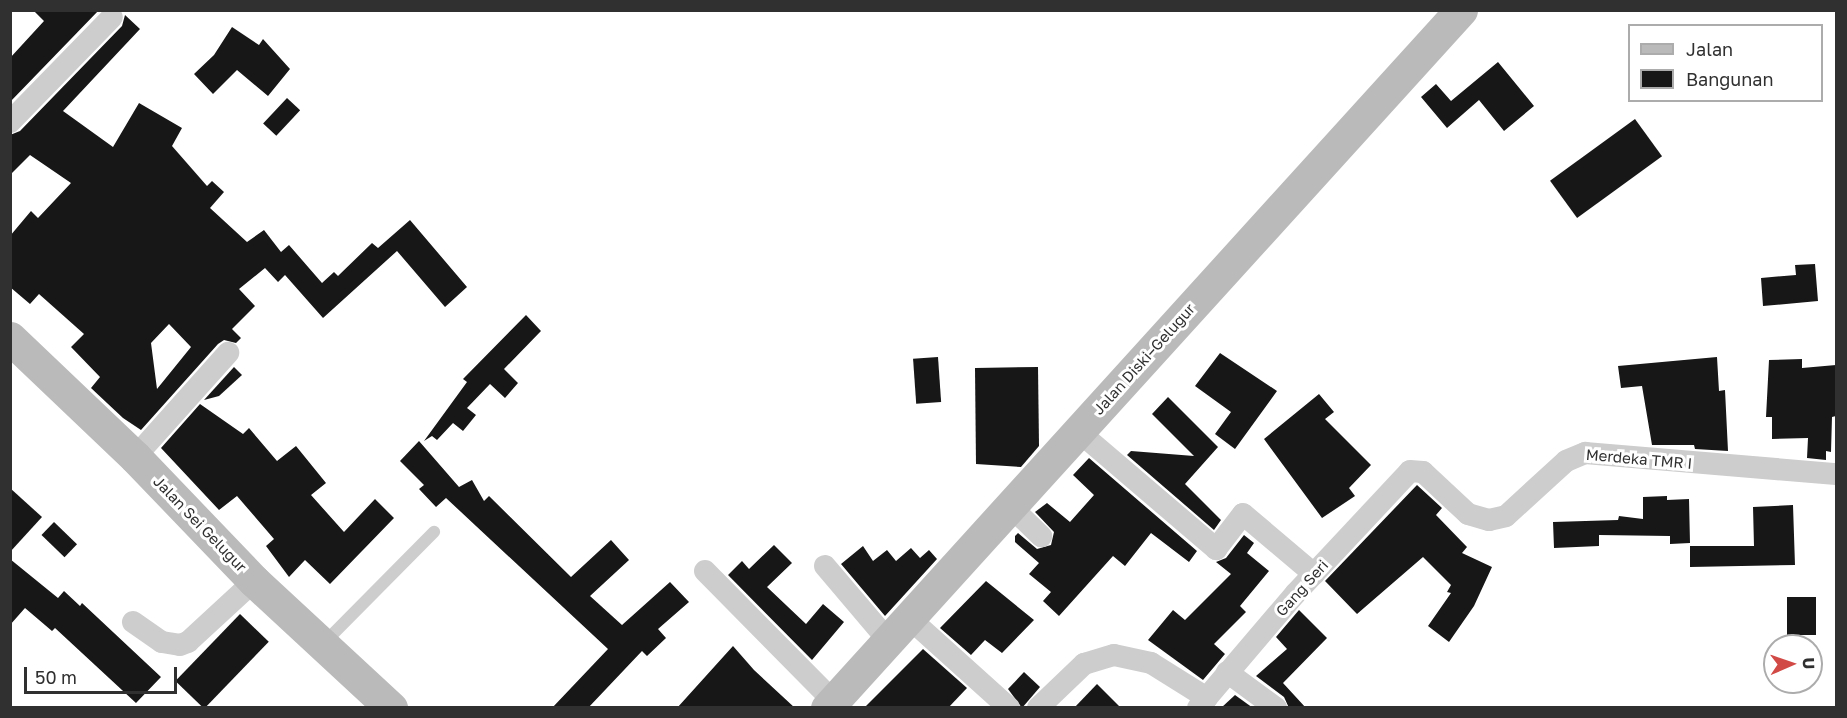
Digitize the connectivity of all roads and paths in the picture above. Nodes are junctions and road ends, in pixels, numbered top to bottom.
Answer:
1 (1461, 10) edge
2 (112, 17) dead end
3 (10, 122) edge
4 (10, 338) edge
5 (228, 353) dead end
6 (1078, 431) junction
7 (135, 457) junction
8 (1410, 471) joint
9 (1836, 474) edge
10 (1009, 505) junction
11 (434, 532) dead end
12 (1041, 536) dead end
13 (825, 566) dead end
14 (705, 571) dead end
15 (1314, 574) junction
16 (254, 581) junction
17 (133, 622) dead end
18 (898, 628) junction
19 (323, 645) junction
20 (1227, 672) junction
21 (1203, 703) edge
22 (830, 704) edge
23 (391, 708) edge
24 (1009, 708) edge
25 (1038, 708) edge
26 (1276, 708) edge

1 - 6 main road, Jalan Diski–Gelugur
2 - 3 street
4 - 7 main road, Jalan Sei Gelugur
5 - 7 street
6 - 10 main road, Jalan Diski–Gelugur
6 - 15 street
7 - 16 main road, Jalan Sei Gelugur
8 - 9 street, Merdeka TMR I
8 - 15 street, Gang Seri
10 - 12 street
10 - 18 main road, Jalan Diski–Gelugur
11 - 19 lane
13 - 18 street
14 - 22 street
15 - 20 street, Gang Seri
16 - 17 street
16 - 19 main road, Jalan Sei Gelugur
18 - 22 main road, Jalan Diski–Gelugur
18 - 24 street
19 - 23 main road, Jalan Sei Gelugur
20 - 21 street, Gang Seri
20 - 26 street
21 - 25 street

